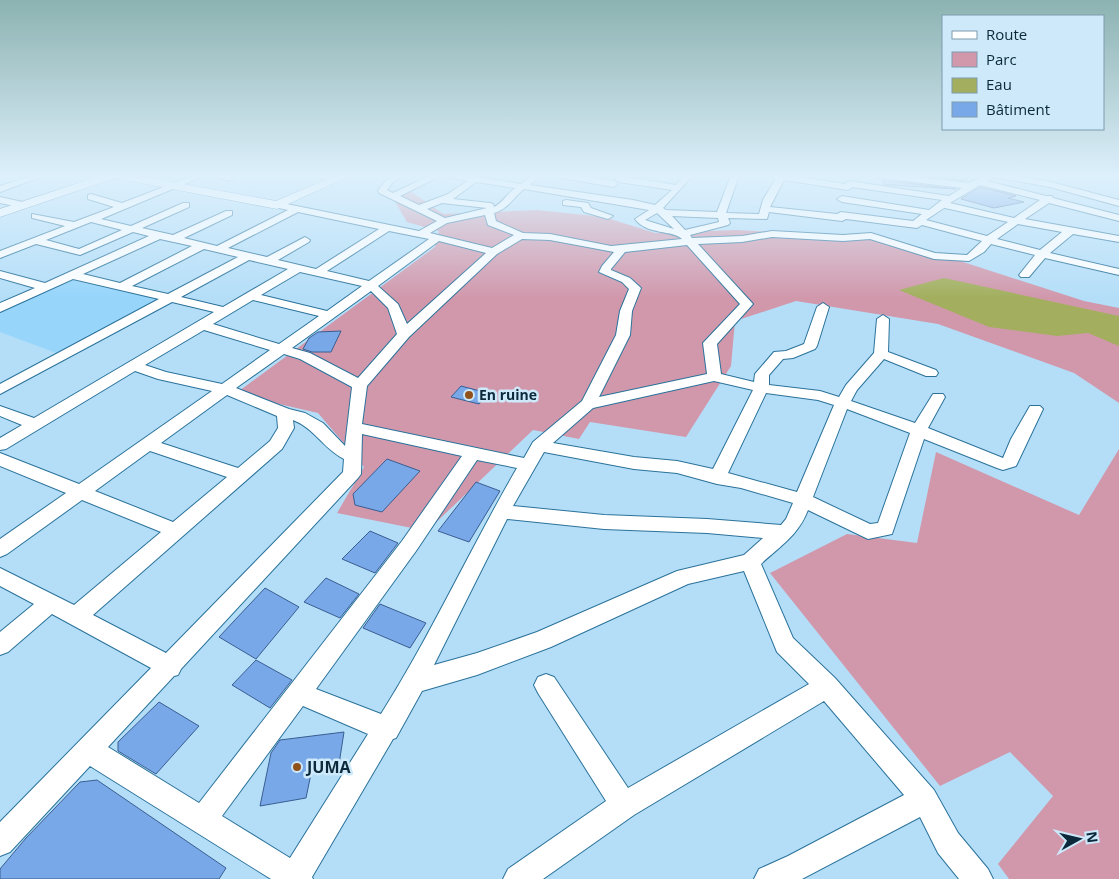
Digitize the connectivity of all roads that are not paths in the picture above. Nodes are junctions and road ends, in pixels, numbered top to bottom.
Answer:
1 (35, 216) dead end
2 (97, 216) edge
3 (161, 216) edge
4 (222, 216) edge
5 (285, 216) edge
6 (327, 216) edge
7 (432, 216) edge
8 (468, 216) edge
9 (490, 216) edge
10 (654, 216) edge
11 (661, 216) edge
12 (666, 216) edge
13 (722, 216) edge
14 (750, 216) edge
15 (927, 216) edge
16 (1002, 216) edge
17 (1023, 216) edge
18 (764, 217) joint
19 (842, 217) junction
20 (90, 219) junction
21 (1017, 220) junction
22 (918, 221) junction
23 (444, 222) junction
24 (74, 225) junction
25 (649, 226) junction
26 (387, 228) junction
27 (132, 229) junction
28 (1071, 230) junction
29 (160, 235) junction
30 (420, 235) junction
31 (520, 236) junction
32 (687, 238) junction
33 (843, 238) junction
34 (174, 239) junction
35 (436, 239) junction
36 (990, 239) junction
37 (1119, 239) edge
38 (305, 240) dead end
39 (35, 241) junction
40 (0, 244) edge
41 (203, 246) junction
42 (16, 248) junction
43 (219, 249) junction
44 (622, 249) junction
45 (493, 252) junction
46 (1042, 254) junction
47 (0, 255) edge
48 (248, 256) junction
49 (268, 261) junction
50 (298, 268) junction
51 (318, 272) junction
52 (1119, 272) edge
53 (0, 274) edge
54 (1025, 274) dead end
55 (72, 275) junction
56 (371, 285) junction
57 (121, 287) junction
58 (45, 288) junction
59 (251, 296) junction
60 (170, 298) junction
61 (823, 307) dead end
62 (0, 308) edge
63 (224, 311) junction
64 (329, 315) junction
65 (883, 319) dead end
66 (202, 325) junction
67 (404, 334) junction
68 (281, 349) junction
69 (881, 354) junction
70 (133, 366) junction
71 (931, 373) dead end
72 (714, 377) junction
73 (360, 385) junction
74 (761, 388) junction
75 (225, 389) junction
76 (0, 390) edge
77 (938, 397) dead end
78 (843, 402) junction
79 (588, 404) junction
80 (1035, 409) dead end
81 (0, 411) edge
82 (285, 413) junction
83 (35, 424) junction
84 (354, 427) junction
85 (919, 430) junction
86 (0, 444) edge
87 (147, 444) junction
88 (473, 453) junction
89 (353, 456) junction
90 (533, 456) junction
91 (0, 459) edge
92 (241, 475) junction
93 (718, 478) junction
94 (80, 492) junction
95 (803, 500) junction
96 (500, 512) junction
97 (177, 531) junction
98 (785, 533) junction
99 (0, 548) edge
100 (750, 562) junction
101 (0, 576) edge
102 (51, 603) junction
103 (76, 616) junction
104 (0, 645) edge
105 (170, 666) junction
106 (414, 682) junction
107 (546, 685) dead end
108 (827, 686) junction
109 (298, 693) junction
110 (387, 729) junction
111 (89, 750) junction
112 (925, 799) junction
113 (624, 805) junction
114 (203, 820) junction
115 (0, 842) edge
116 (296, 878) edge
117 (518, 879) edge
118 (769, 879) edge
119 (978, 879) edge

1 - 24 street
2 - 20 street
3 - 27 street
4 - 34 street
5 - 43 street
6 - 26 street
7 - 23 street
8 - 23 street
9 - 31 street
10 - 25 street
11 - 25 street
12 - 32 street
13 - 32 street
14 - 18 street
15 - 22 street
16 - 21 street
17 - 21 street
18 - 19 street
19 - 22 street
19 - 33 street
20 - 24 street
20 - 27 street
21 - 28 street
21 - 36 street
22 - 36 street
23 - 30 street
24 - 39 street
25 - 32 street
26 - 30 street
26 - 51 street
27 - 29 street
27 - 39 street
28 - 37 street
28 - 46 street
29 - 34 street
29 - 55 street
30 - 35 street
31 - 44 street
31 - 45 street
32 - 33 street
32 - 44 street
32 - 72 street
33 - 36 street
34 - 41 street
35 - 45 street
35 - 56 street
36 - 46 street
38 - 49 street
39 - 42 street
40 - 42 street
41 - 43 street
41 - 57 street
42 - 47 street
43 - 48 street
44 - 79 street
45 - 67 street
46 - 52 street
46 - 54 street
48 - 49 street
48 - 60 street
49 - 50 street
50 - 51 street
50 - 59 street
51 - 56 street
53 - 58 street
55 - 57 street
55 - 58 street
56 - 64 street
56 - 67 street
57 - 60 street
58 - 62 street
59 - 63 street
59 - 64 street
60 - 63 street
60 - 76 street
61 - 74 street
63 - 66 street
64 - 68 street
65 - 69 street
66 - 68 street
66 - 70 street
67 - 73 street
68 - 73 street
68 - 75 street
69 - 71 street
69 - 78 street
70 - 75 street
70 - 83 street
72 - 74 street
72 - 79 street
73 - 84 street
74 - 78 street
74 - 93 street
75 - 82 street
75 - 87 street
77 - 85 street
78 - 85 street
78 - 95 street
79 - 90 street
80 - 85 street
81 - 83 street
82 - 89 street
82 - 92 street
83 - 86 street
84 - 88 street
84 - 89 street
85 - 95 street
87 - 92 street
87 - 94 street
88 - 90 street
88 - 109 street
89 - 105 street
90 - 93 street
90 - 96 street
91 - 94 street
92 - 97 street
93 - 95 street
94 - 97 street
94 - 99 street
95 - 98 street
96 - 98 street
96 - 106 street
97 - 103 street
98 - 100 street
100 - 106 street
100 - 108 street
101 - 102 street
102 - 103 street
102 - 104 street
103 - 105 street
105 - 111 street
106 - 110 street
107 - 113 street
108 - 112 street
108 - 113 street
109 - 110 street
109 - 114 street
110 - 116 street
111 - 114 street
111 - 115 street
112 - 118 street
112 - 119 street
113 - 117 street
114 - 116 street

